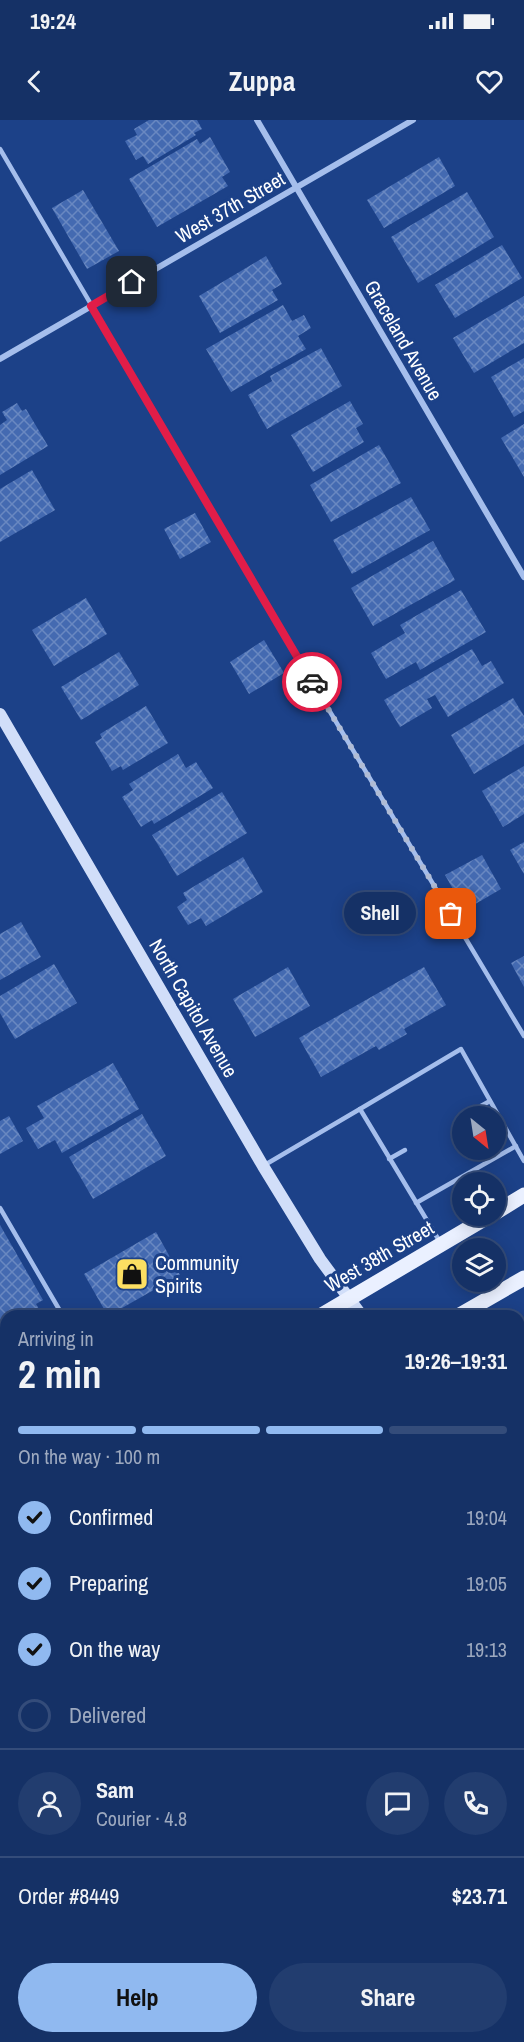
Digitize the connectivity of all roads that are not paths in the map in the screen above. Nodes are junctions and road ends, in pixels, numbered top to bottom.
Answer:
1 (256, 120) edge
2 (413, 120) edge
3 (0, 148) edge
4 (296, 188) junction
5 (91, 306) junction
6 (0, 359) edge
7 (524, 577) edge
8 (0, 714) edge
9 (524, 1036) edge
10 (490, 1101) junction
11 (481, 1106) edge
12 (360, 1109) junction
13 (516, 1146) junction
14 (405, 1150) dead end
15 (389, 1159) junction
16 (524, 1161) edge
17 (263, 1166) junction
18 (524, 1196) edge
19 (416, 1203) junction
20 (506, 1207) edge
21 (0, 1208) edge
22 (472, 1226) edge
23 (441, 1244) junction
24 (524, 1278) edge
25 (349, 1298) junction
26 (60, 1310) edge
27 (330, 1310) edge
28 (358, 1310) edge
29 (468, 1310) edge

1 - 4 street, Graceland Avenue
2 - 4 street, West 37th Street
3 - 5 lane
4 - 5 street, West 37th Street
4 - 7 street, Graceland Avenue
5 - 6 street, West 37th Street
5 - 9 lane
8 - 17 main road, North Capitol Avenue
10 - 11 lane
10 - 12 lane
10 - 13 lane
12 - 15 lane
12 - 17 lane
13 - 16 lane
13 - 19 lane
14 - 15 lane
15 - 19 lane
17 - 25 main road, North Capitol Avenue
18 - 20 main road
19 - 23 lane
21 - 26 lane
22 - 23 main road, West 38th Street
23 - 25 main road, West 38th Street
24 - 29 main road
25 - 27 main road, West 38th Street
25 - 28 main road, North Capitol Avenue

